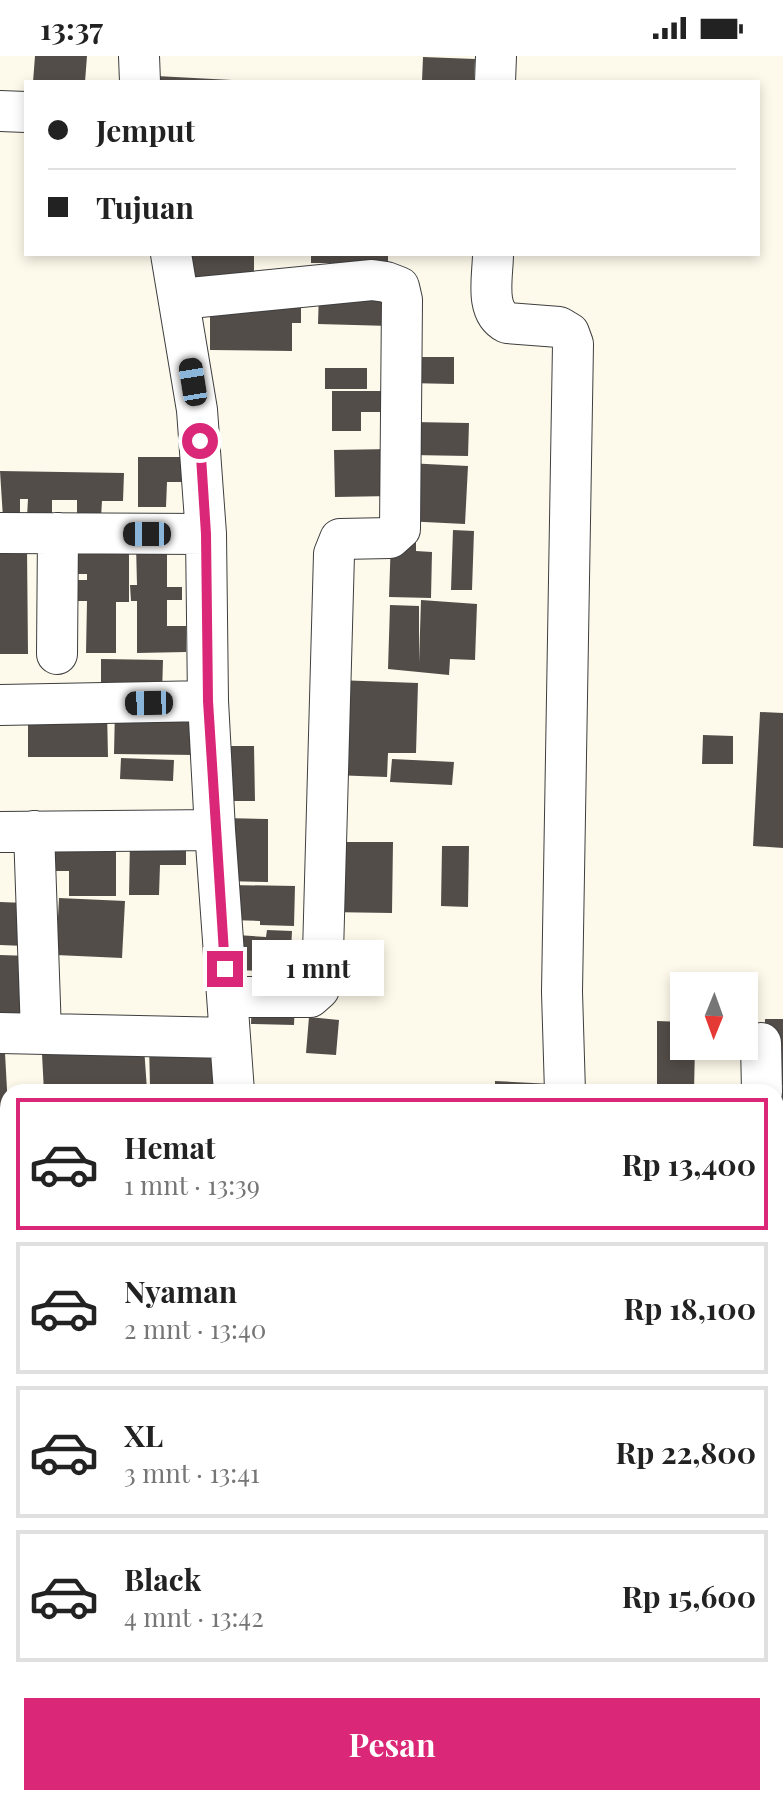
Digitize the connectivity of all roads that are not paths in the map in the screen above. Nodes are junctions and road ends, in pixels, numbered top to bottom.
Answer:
1 (139, 56) edge
2 (496, 56) edge
3 (140, 80) edge
4 (495, 80) edge
5 (0, 111) edge
6 (24, 112) edge
7 (171, 256) edge
8 (493, 256) edge
9 (180, 299) junction
10 (0, 533) edge
11 (58, 533) junction
12 (206, 534) junction
13 (57, 654) dead end
14 (208, 701) junction
15 (0, 705) edge
16 (215, 830) junction
17 (17, 832) edge
18 (228, 997) junction
19 (0, 1033) edge
20 (41, 1033) junction
21 (230, 1038) junction
22 (761, 1043) dead end
23 (233, 1084) edge
24 (565, 1084) edge
25 (762, 1084) edge

1 - 3 street
2 - 4 street
5 - 6 street
7 - 9 street
8 - 24 street
9 - 12 street
9 - 18 street
10 - 11 street
11 - 12 street
11 - 13 street
12 - 14 street
14 - 15 street
14 - 16 street
16 - 17 street
16 - 18 street
17 - 20 street
18 - 21 street
19 - 20 street
20 - 21 street
21 - 23 street
22 - 25 street

